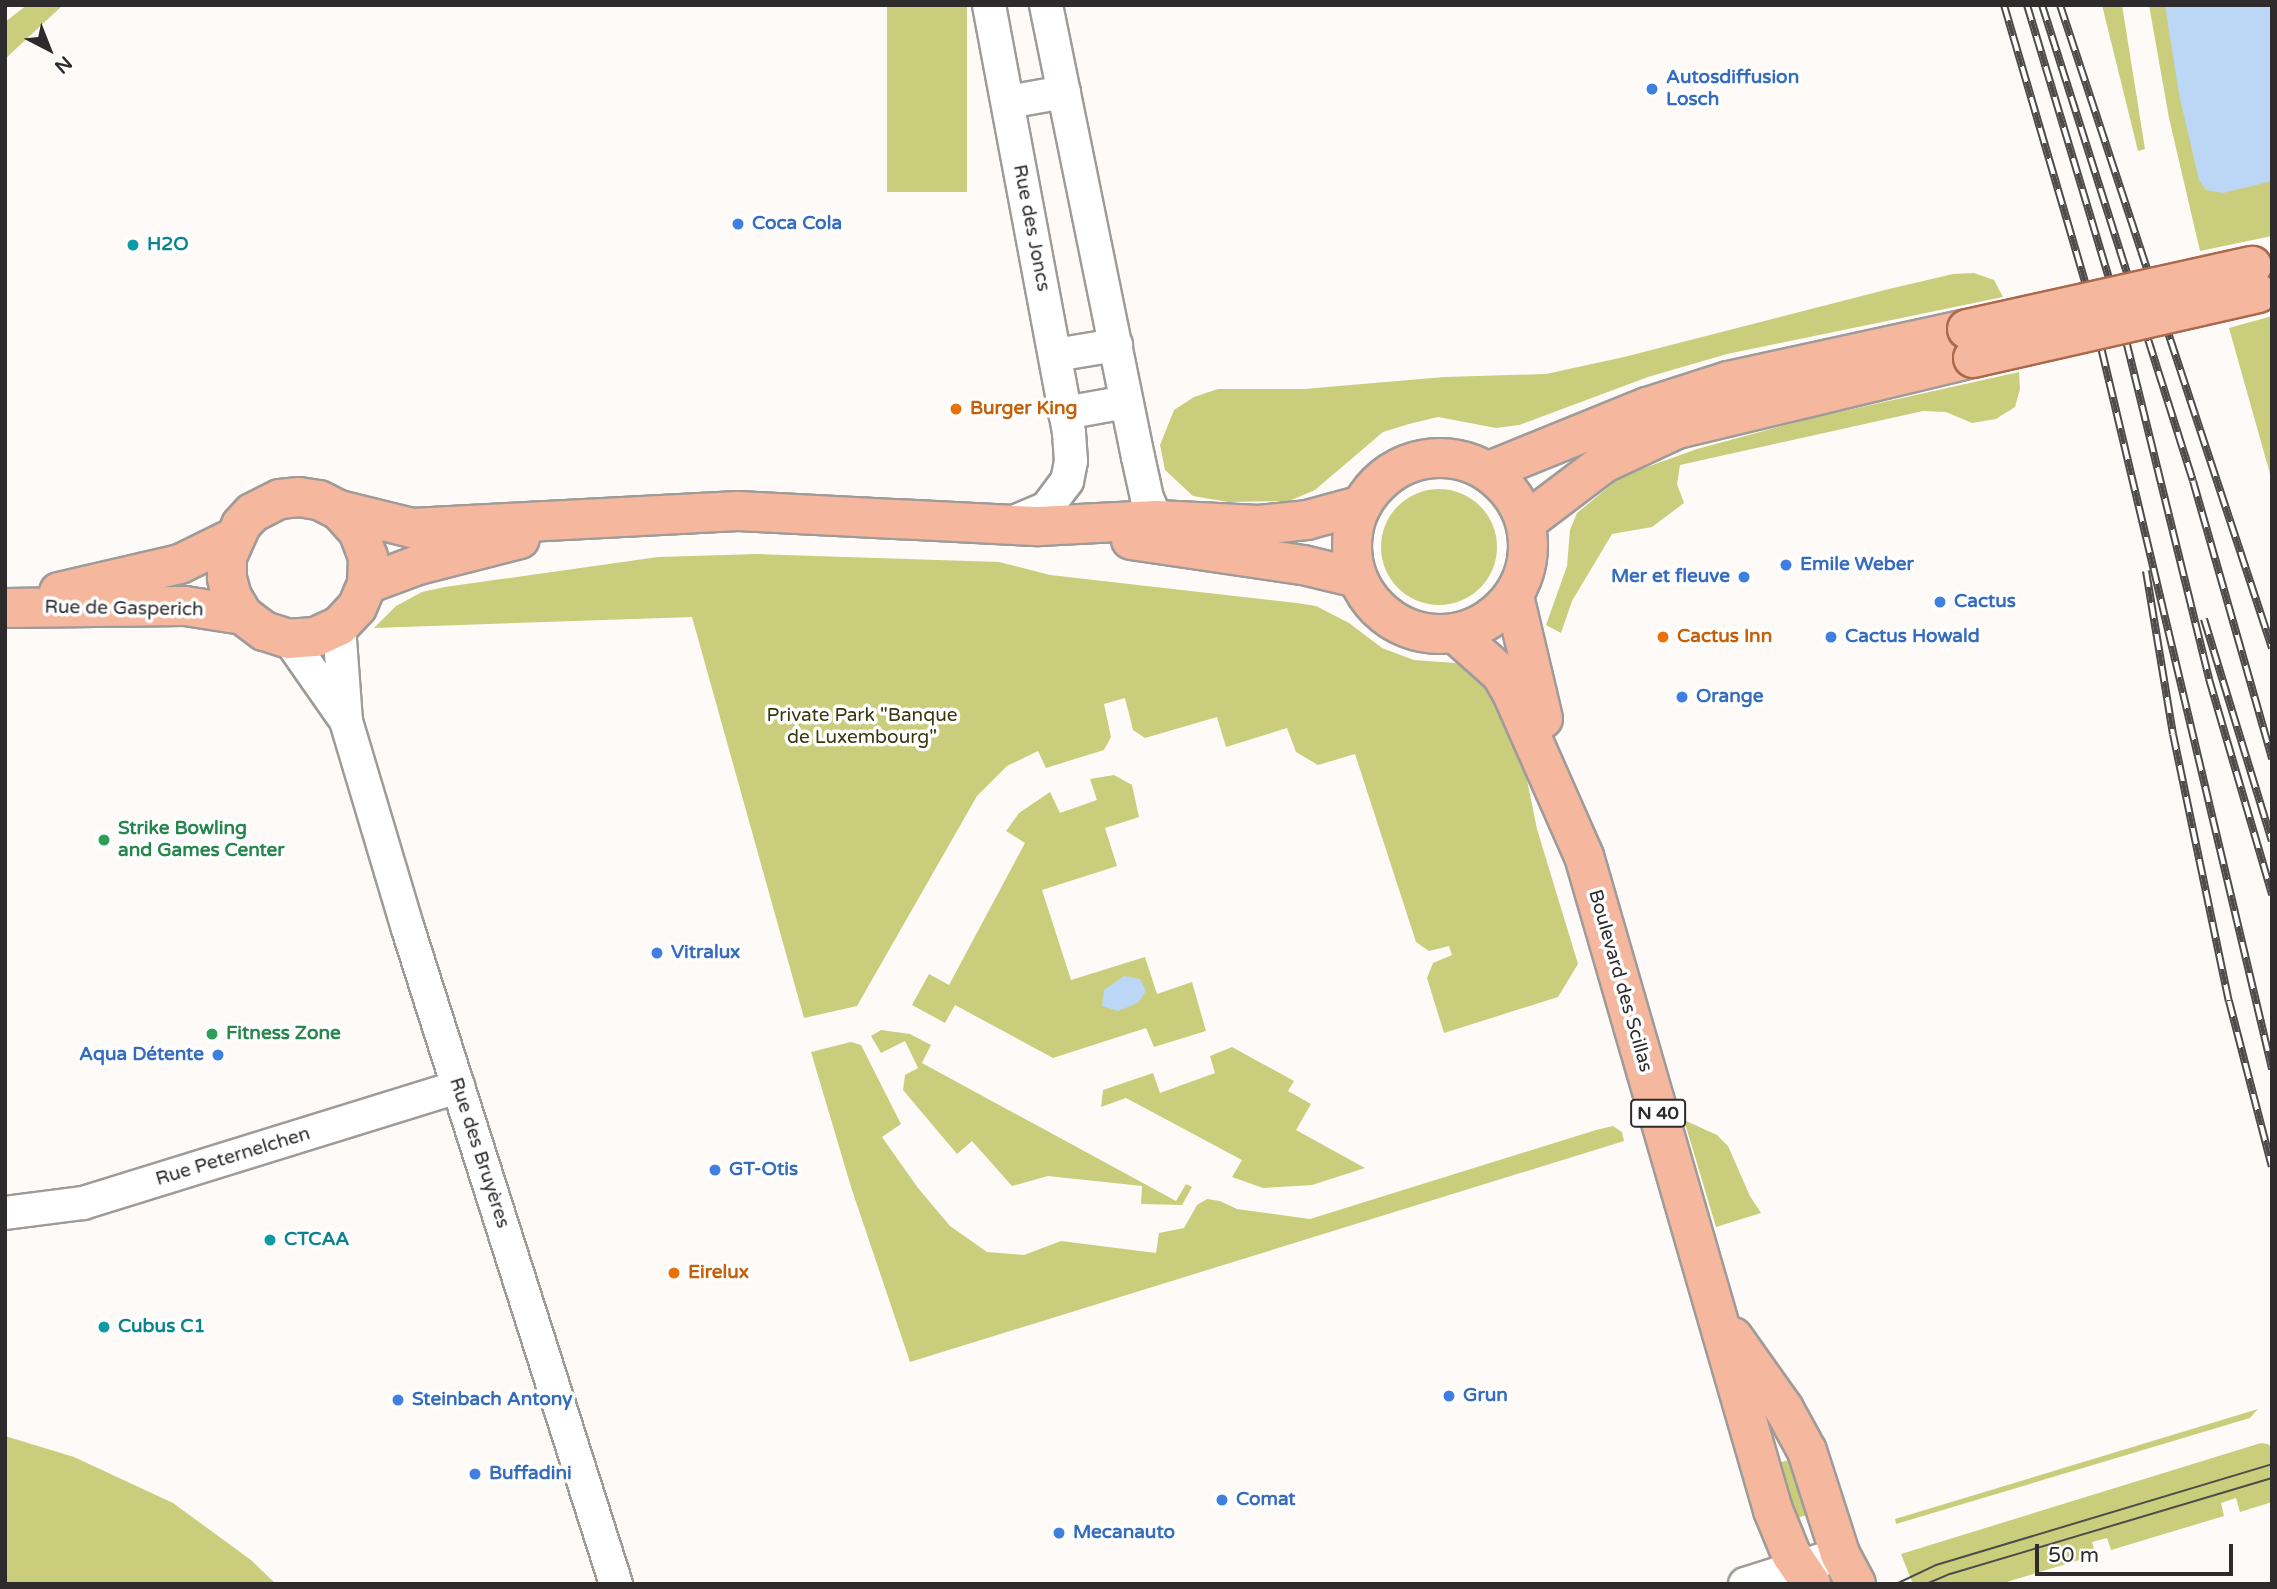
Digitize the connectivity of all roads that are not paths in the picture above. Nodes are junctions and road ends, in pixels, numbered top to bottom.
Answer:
1 (989, 5) edge
2 (1046, 5) edge
3 (1064, 92) junction
4 (1007, 102) junction
5 (2263, 278) edge
6 (1970, 343) junction
7 (1116, 345) junction
8 (1055, 355) junction
9 (1126, 402) junction
10 (1065, 413) junction
11 (1489, 471) junction
12 (1362, 505) junction
13 (339, 510) junction
14 (597, 519) junction
15 (1157, 520) junction
16 (1526, 522) junction
17 (1022, 526) junction
18 (233, 538) junction
19 (1357, 578) junction
20 (366, 584) junction
21 (1514, 596) junction
22 (5, 607) edge
23 (243, 615) junction
24 (339, 626) junction
25 (1455, 634) junction
26 (289, 639) junction
27 (346, 721) junction
28 (1581, 849) junction
29 (458, 1087) junction
30 (5, 1213) edge
31 (1717, 1315) junction
32 (1848, 1569) edge
33 (1804, 1575) edge
34 (616, 1584) edge
35 (1745, 1584) edge

1 - 4 street, Rue des Joncs
2 - 3 street
3 - 4 street
3 - 7 street
4 - 8 street, Rue des Joncs
5 - 6 main road, bridge
6 - 11 main road
6 - 16 main road
7 - 8 street
7 - 9 street
8 - 10 street, Rue des Joncs
9 - 10 street
9 - 15 street
10 - 17 street, Rue des Joncs
11 - 12 main road
11 - 16 main road
12 - 15 main road
12 - 19 main road
13 - 14 main road
13 - 18 main road
13 - 20 main road
14 - 17 main road
14 - 20 main road
15 - 17 main road
16 - 21 main road
17 - 19 main road
18 - 22 main road, Rue de Gasperich
18 - 23 main road
19 - 25 main road
20 - 24 main road
21 - 25 main road
21 - 28 main road, Boulevard des Scillas / N 40
22 - 23 main road, Rue de Gasperich
23 - 26 main road
24 - 26 main road
24 - 27 street
25 - 28 main road, Boulevard des Scillas / N 40
26 - 27 street
27 - 29 street, Rue des Bruyères
28 - 31 main road, Boulevard des Scillas / N 40
29 - 30 street, Rue Peternelchen
29 - 34 street, Rue des Bruyères
31 - 32 main road, Boulevard des Scillas / N 40
31 - 33 main road, Boulevard des Scillas / N 40
32 - 33 street
33 - 35 street

